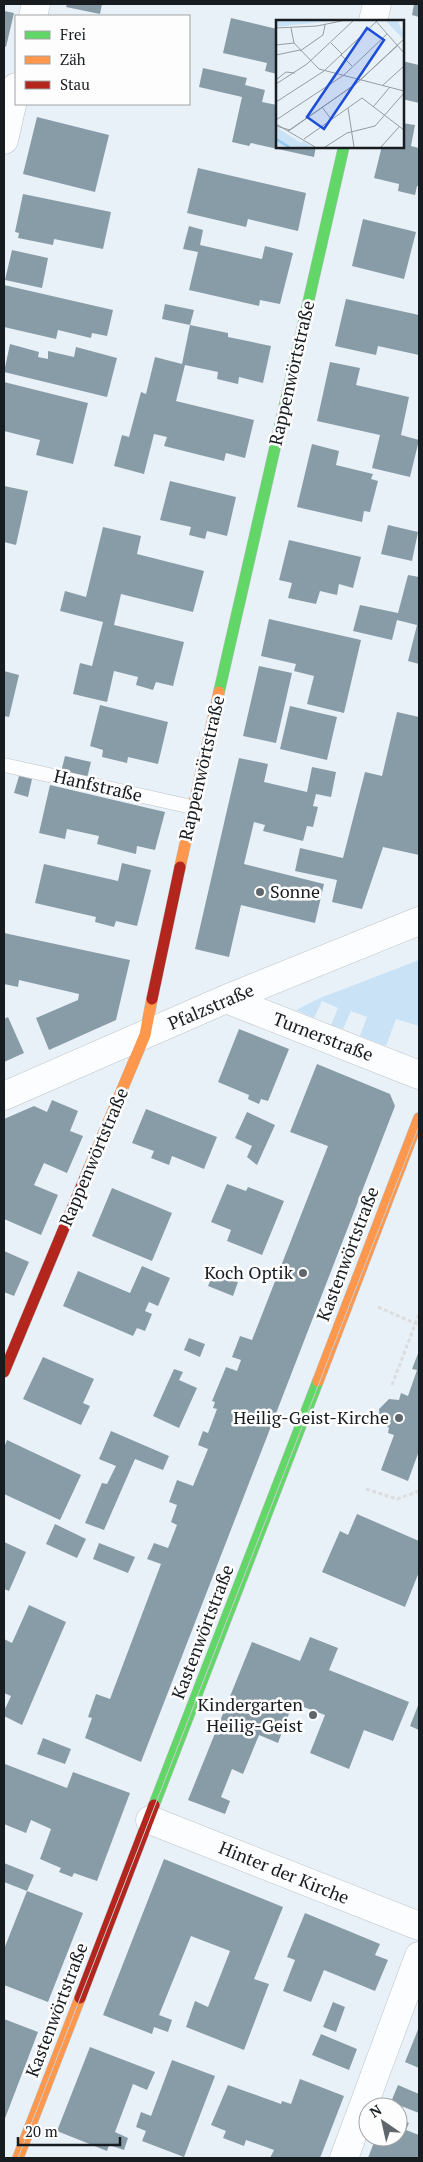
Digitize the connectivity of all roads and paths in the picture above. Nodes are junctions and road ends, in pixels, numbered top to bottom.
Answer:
1 (377, 4) edge
2 (373, 20) edge
3 (15, 91) edge
4 (4, 140) edge
5 (344, 148) edge
6 (4, 765) edge
7 (192, 807) junction
8 (419, 921) edge
9 (226, 999) junction
10 (145, 1035) junction
11 (419, 1075) edge
12 (4, 1096) edge
13 (419, 1118) edge
14 (376, 1306) dead end
15 (419, 1314) edge
16 (417, 1324) edge
17 (4, 1372) edge
18 (392, 1385) dead end
19 (366, 1489) dead end
20 (419, 1491) edge
21 (150, 1820) junction
22 (419, 1926) edge
23 (419, 1956) edge
24 (18, 2158) edge
25 (344, 2158) edge

1 - 2 street
3 - 4 street
5 - 7 street, Rappenwörtstraße
6 - 7 lane, Hanfstraße
7 - 10 street, Rappenwörtstraße
8 - 9 street, Pfalzstraße
9 - 10 street, Pfalzstraße
9 - 11 street, Turnerstraße
10 - 12 street, Pfalzstraße
10 - 17 street, Rappenwörtstraße
13 - 21 street, Kastenwörtstraße
14 - 16 path
15 - 16 path
16 - 18 path
19 - 20 path
21 - 22 street, Hinter der Kirche
21 - 24 street, Kastenwörtstraße
23 - 25 street

